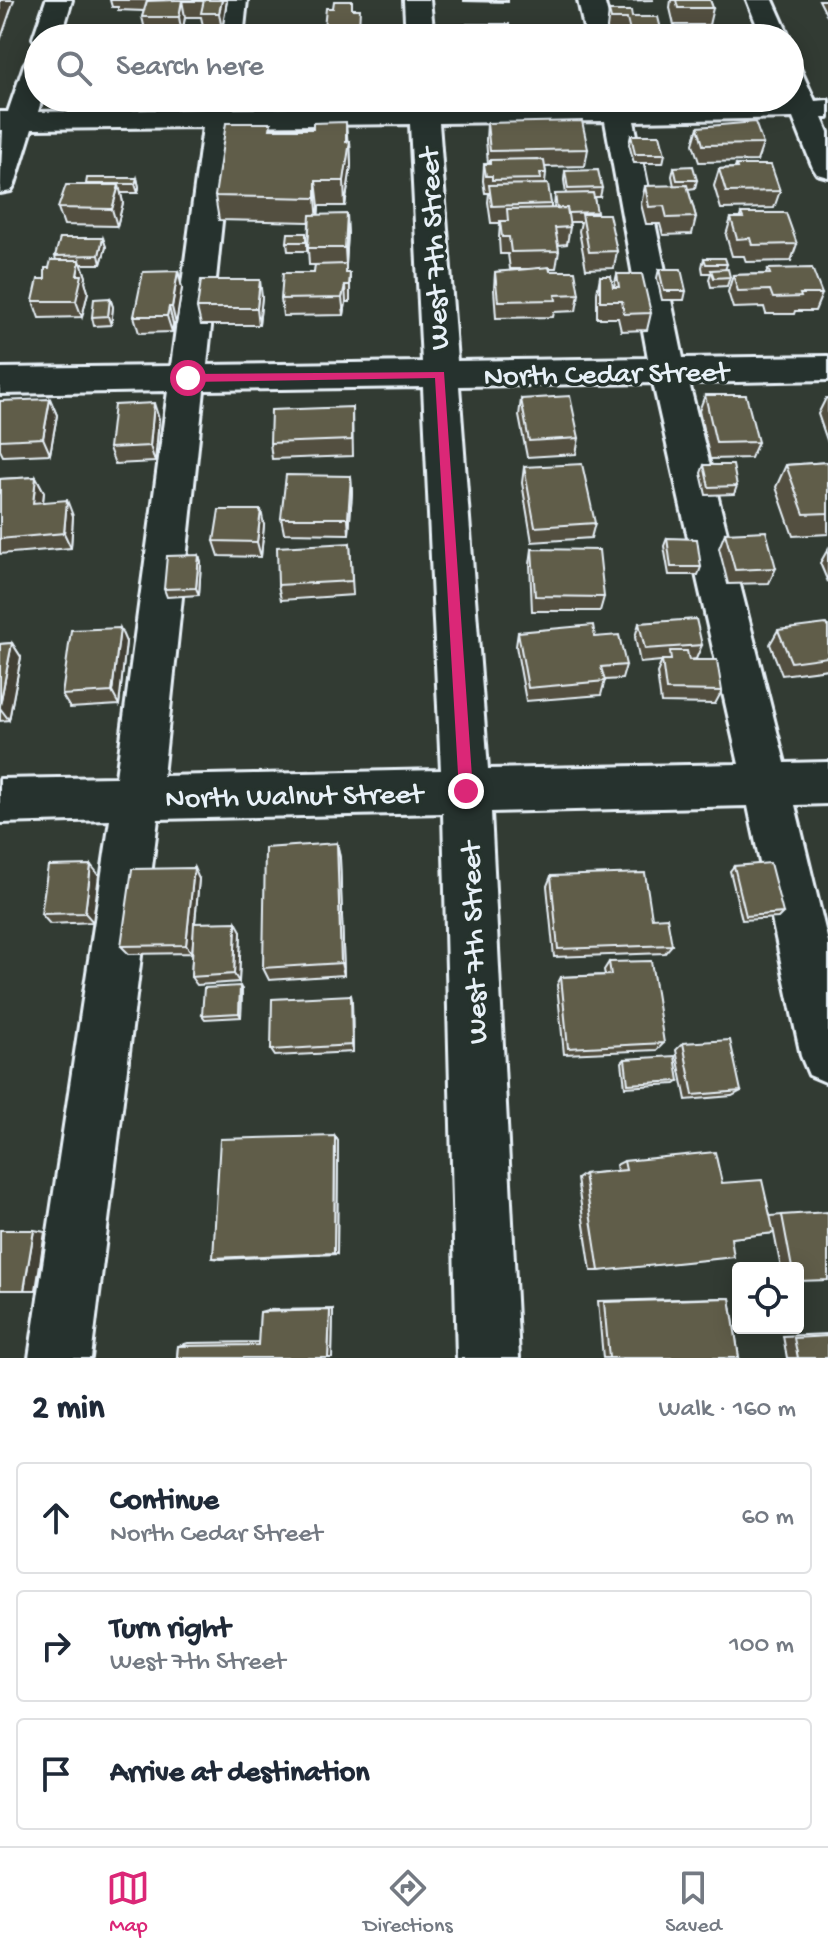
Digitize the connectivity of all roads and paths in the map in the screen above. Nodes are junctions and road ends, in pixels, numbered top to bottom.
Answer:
1 (59, 0) edge
2 (234, 0) edge
3 (417, 0) edge
4 (591, 0) edge
5 (760, 0) edge
6 (51, 24) edge
7 (231, 24) edge
8 (419, 24) edge
9 (597, 24) edge
10 (770, 24) edge
11 (24, 93) edge
12 (804, 93) edge
13 (816, 109) edge
14 (155, 112) edge
15 (220, 112) edge
16 (424, 112) edge
17 (618, 112) edge
18 (10, 121) edge
19 (828, 168) edge
20 (0, 184) edge
21 (828, 368) edge
22 (668, 371) junction
23 (440, 374) junction
24 (188, 378) junction
25 (0, 381) edge
26 (828, 783) edge
27 (767, 784) junction
28 (466, 791) junction
29 (137, 798) junction
30 (0, 801) edge
31 (828, 1056) edge
32 (60, 1358) edge
33 (488, 1358) edge

1 - 6 street
2 - 7 street
3 - 8 street
4 - 9 street
5 - 10 street
11 - 18 street
12 - 13 street
13 - 19 street
14 - 18 street
15 - 24 street
16 - 23 street, West 7th Street
17 - 22 street
18 - 20 street
21 - 22 street, North Cedar Street
22 - 23 street, North Cedar Street
22 - 27 street
23 - 24 street, North Cedar Street
23 - 28 street, West 7th Street
24 - 25 street, North Cedar Street
24 - 29 street
26 - 27 street, North Walnut Street
27 - 28 street, North Walnut Street
27 - 31 street
28 - 29 street, North Walnut Street
28 - 33 street, West 7th Street
29 - 30 street, North Walnut Street
29 - 32 street

